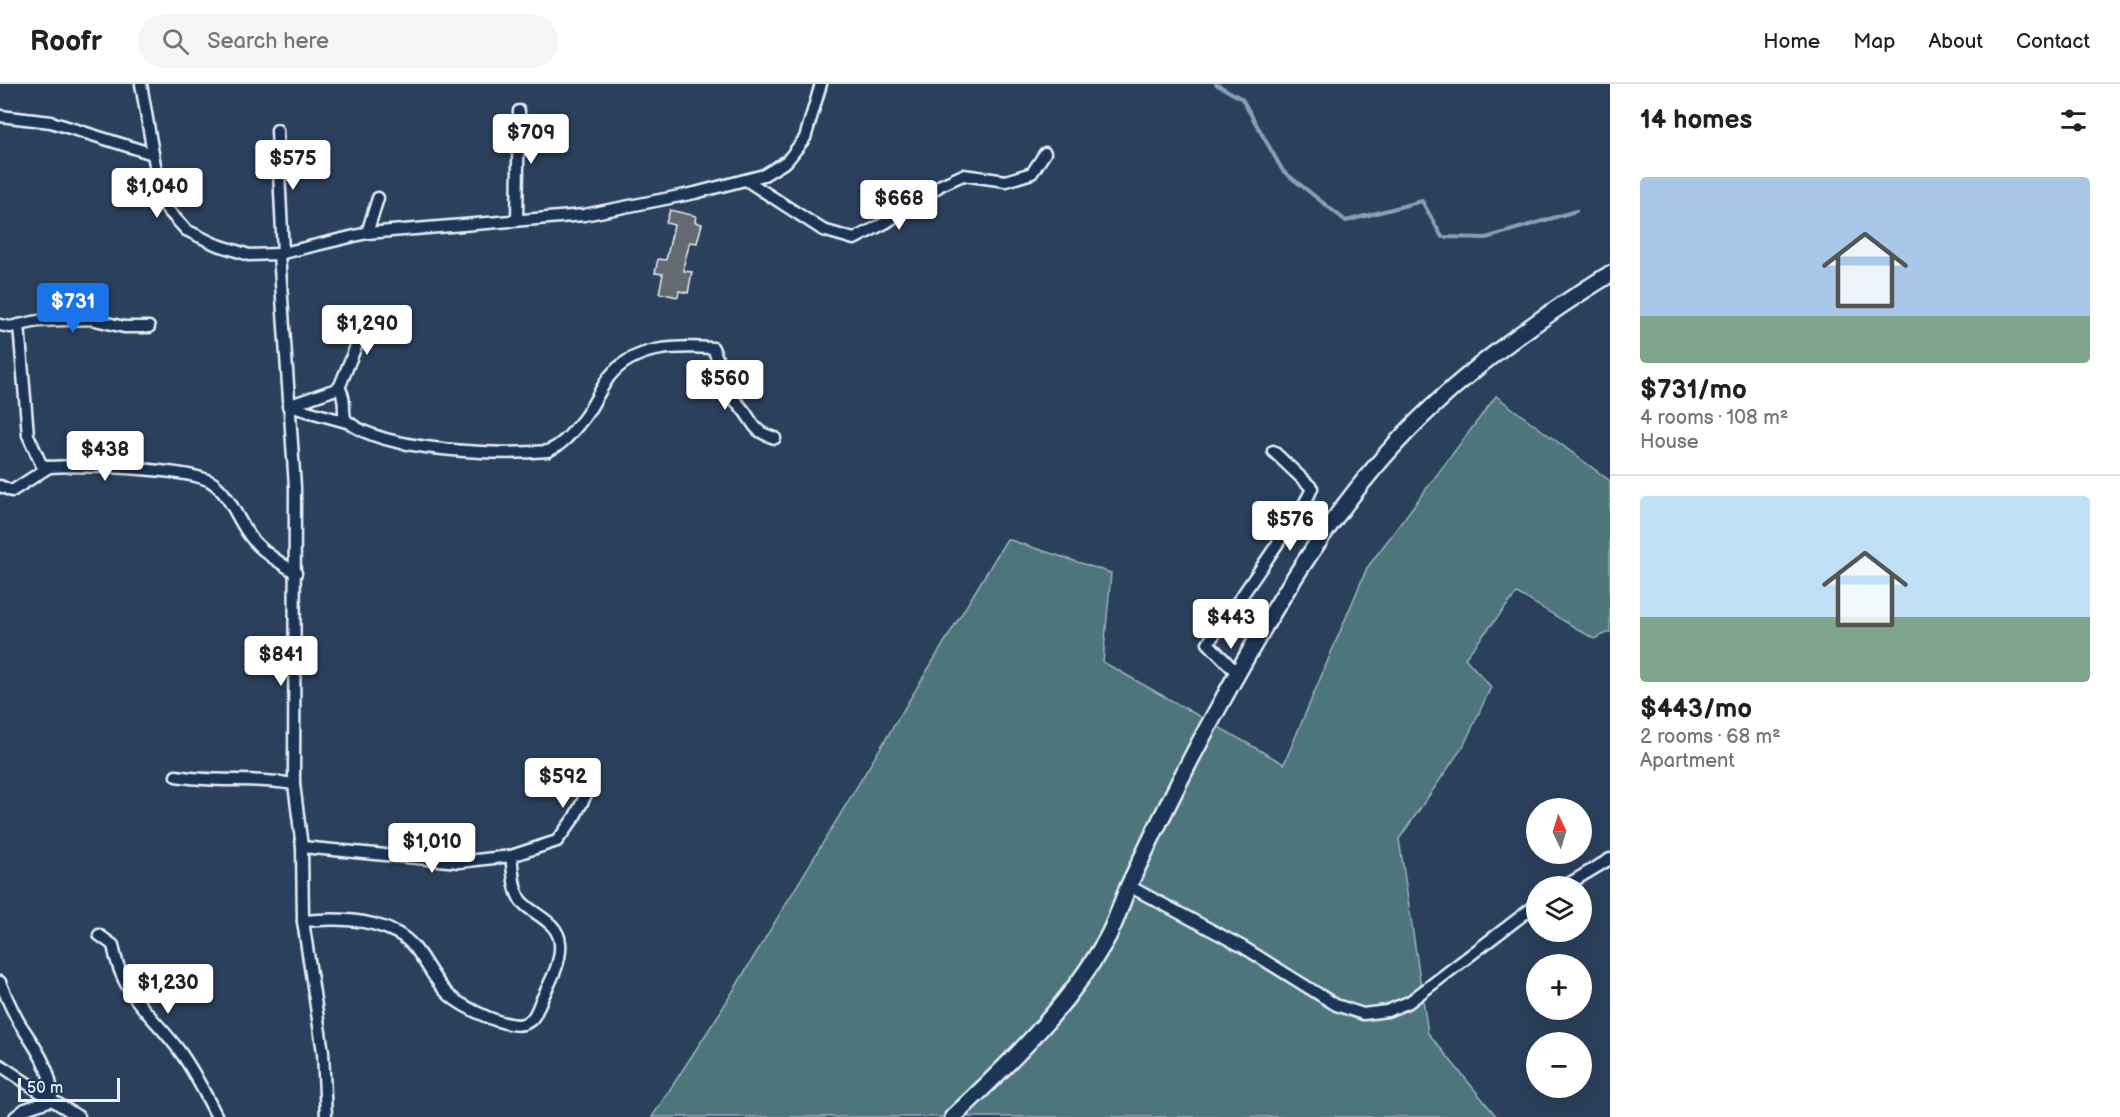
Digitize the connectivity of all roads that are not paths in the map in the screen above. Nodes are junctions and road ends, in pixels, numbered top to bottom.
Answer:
1 (141, 84) edge
2 (821, 84) edge
3 (519, 111) dead end
4 (0, 116) edge
5 (278, 130) dead end
6 (1045, 153) dead end
7 (153, 154) junction
8 (746, 180) junction
9 (378, 198) dead end
10 (517, 219) junction
11 (367, 233) junction
12 (281, 254) junction
13 (1610, 274) edge
14 (375, 314) dead end
15 (0, 325) edge
16 (20, 325) junction
17 (149, 327) dead end
18 (339, 388) junction
19 (288, 406) junction
20 (350, 423) junction
21 (775, 438) dead end
22 (1273, 451) dead end
23 (49, 467) junction
24 (0, 486) edge
25 (296, 573) junction
26 (1237, 673) junction
27 (176, 776) dead end
28 (294, 784) junction
29 (590, 789) dead end
30 (302, 847) junction
31 (511, 856) junction
32 (1610, 859) edge
33 (1582, 876) edge
34 (1129, 886) junction
35 (1526, 913) edge
36 (303, 921) junction
37 (99, 935) dead end
38 (0, 981) edge
39 (0, 1065) edge
40 (52, 1100) junction
41 (15, 1117) edge
42 (79, 1117) edge
43 (217, 1117) edge
44 (326, 1117) edge
45 (953, 1117) edge

1 - 7 street
2 - 8 street
3 - 10 street
4 - 7 street
5 - 12 street
6 - 8 street
7 - 12 street
8 - 10 street
9 - 11 street
10 - 11 street
11 - 12 street
12 - 19 street
13 - 26 main road
14 - 18 street
15 - 16 street
16 - 17 street
16 - 23 street
18 - 19 street
18 - 20 street
19 - 20 street
19 - 25 street
20 - 21 street
22 - 26 street
23 - 24 street
23 - 25 street
25 - 28 street
26 - 34 main road
27 - 28 street
28 - 30 street
29 - 31 street
30 - 31 street
30 - 36 street
31 - 36 street
32 - 33 street
34 - 35 street
34 - 45 main road
36 - 44 street
37 - 43 street
38 - 40 street
39 - 40 street
40 - 41 street
40 - 42 street

